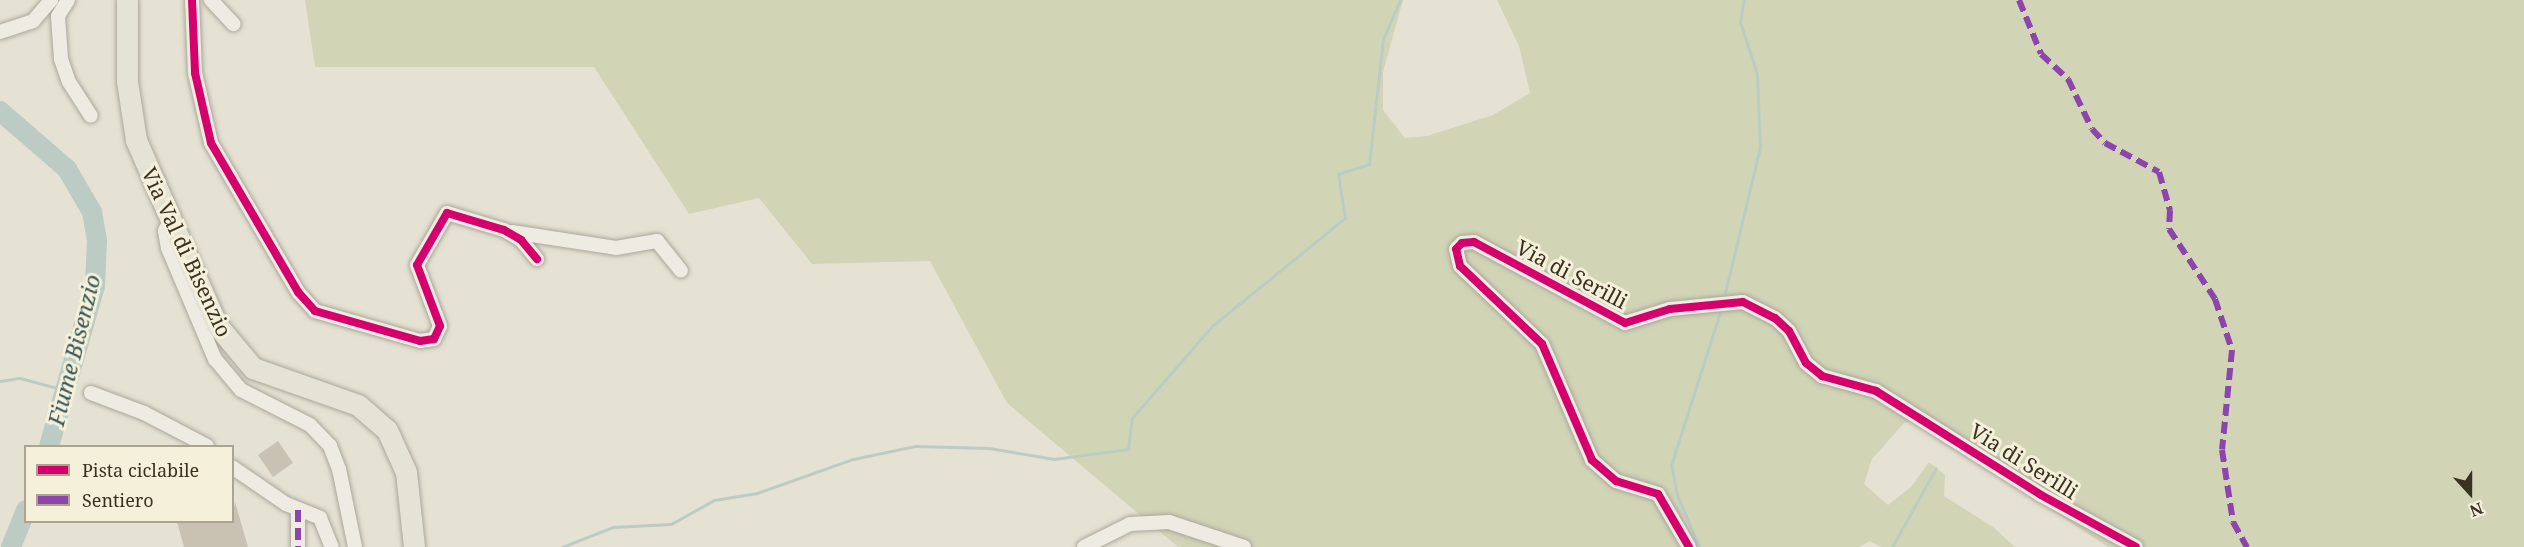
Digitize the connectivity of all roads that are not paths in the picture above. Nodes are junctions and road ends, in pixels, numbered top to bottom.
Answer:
1 (51, 0) edge
2 (68, 0) edge
3 (128, 0) edge
4 (192, 0) edge
5 (211, 0) edge
6 (233, 24) dead end
7 (0, 32) edge
8 (91, 116) dead end
9 (170, 221) junction
10 (504, 230) junction
11 (537, 259) dead end
12 (681, 271) dead end
13 (91, 393) dead end
14 (203, 445) edge
15 (234, 468) edge
16 (298, 510) junction
17 (298, 547) edge
18 (332, 547) edge
19 (355, 547) edge
20 (414, 547) edge
21 (1084, 547) edge
22 (1244, 547) edge
23 (1689, 547) edge
24 (2136, 547) edge

1 - 7 street
2 - 8 street
3 - 9 main road, Via Val di Bisenzio
4 - 10 street
5 - 6 street
9 - 19 street
9 - 20 main road, Via Val di Bisenzio
10 - 11 street
10 - 12 street
13 - 14 street
15 - 16 street
16 - 17 street
16 - 18 street
21 - 22 street
23 - 24 street, Via di Serilli

